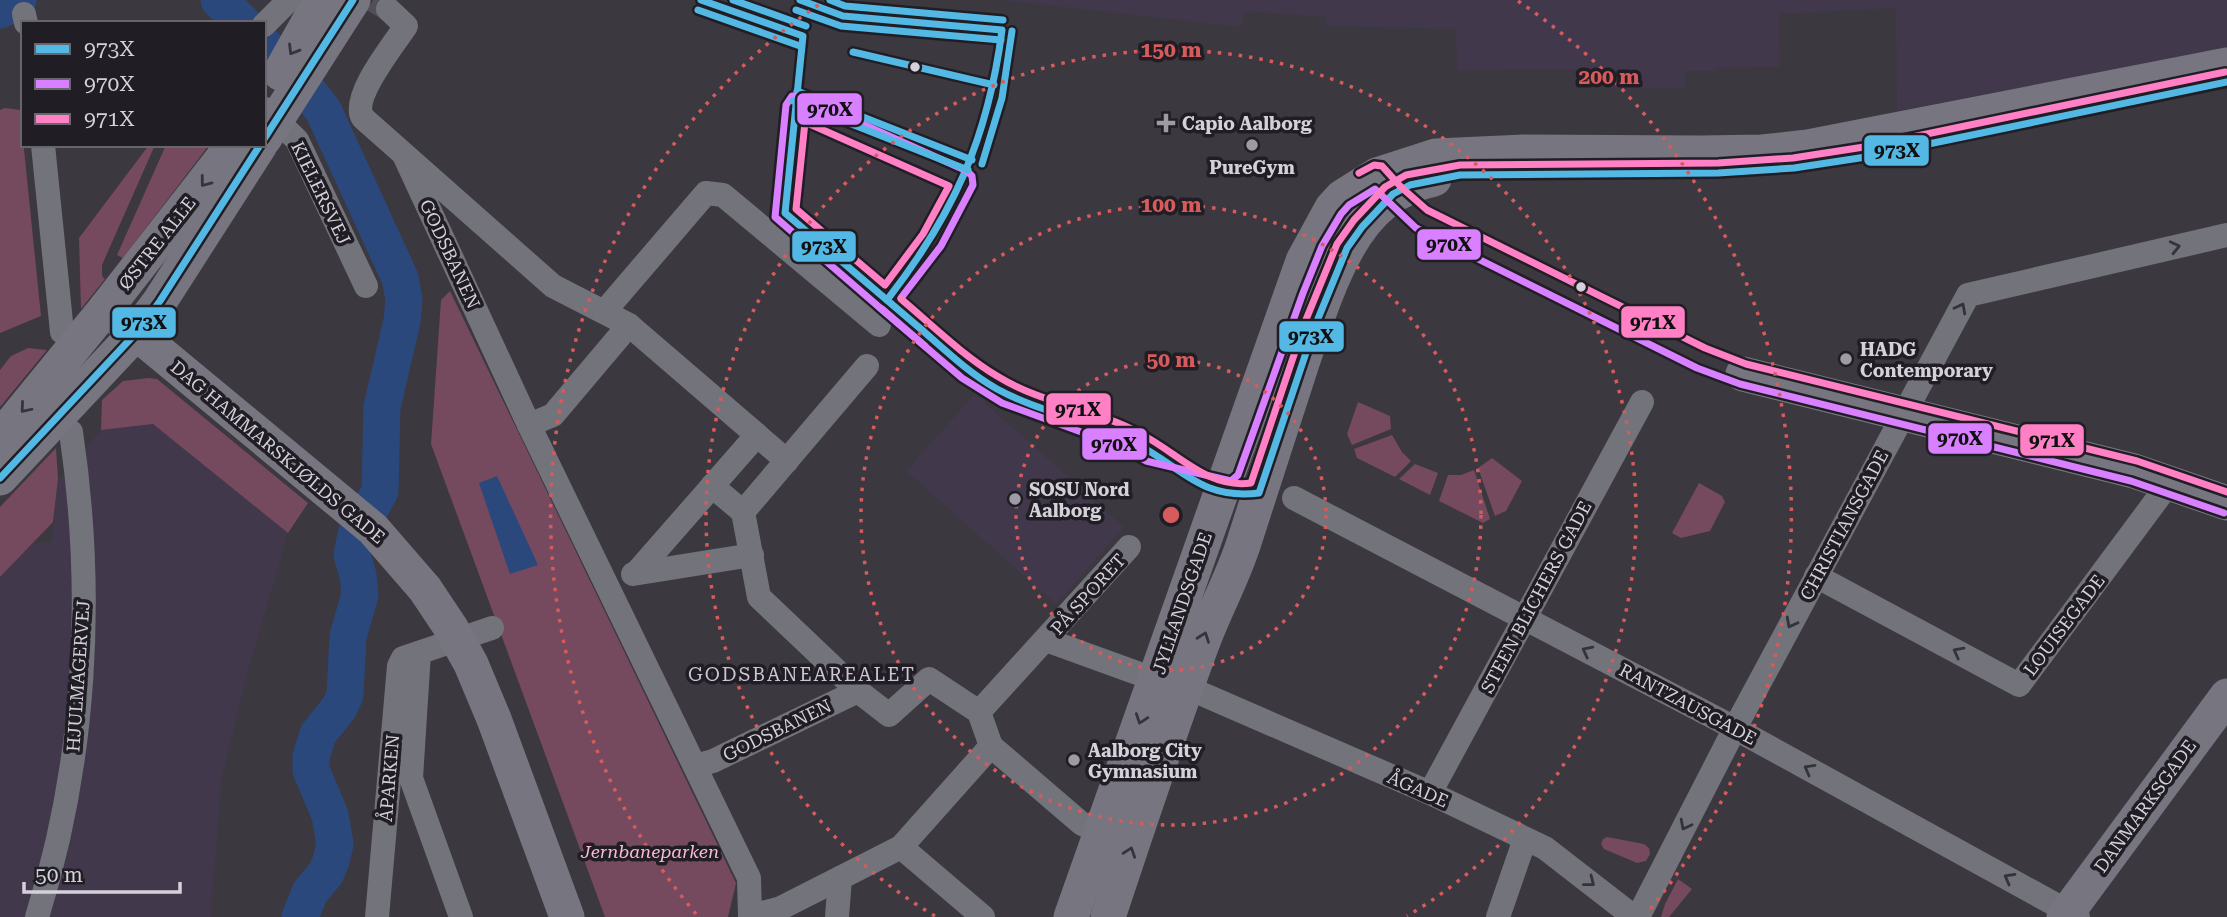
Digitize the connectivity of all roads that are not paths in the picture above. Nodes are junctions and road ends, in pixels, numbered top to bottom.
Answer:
1 (289, 0) edge
2 (321, 0) edge
3 (354, 0) edge
4 (388, 9) tunnel mouth
5 (266, 23) edge
6 (2227, 65) edge
7 (2227, 82) edge
8 (266, 120) edge
9 (266, 121) edge
10 (266, 125) edge
11 (43, 147) edge
12 (231, 147) edge
13 (251, 147) edge
14 (404, 155) junction
15 (1800, 157) junction
16 (2227, 235) edge
17 (366, 286) dead end
18 (1308, 296) junction
19 (106, 308) junction
20 (604, 312) junction
21 (629, 325) junction
22 (879, 326) dead end
23 (136, 333) junction
24 (71, 337) junction
25 (867, 366) dead end
26 (1743, 374) dead end
27 (1642, 402) dead end
28 (1905, 413) junction
29 (529, 425) junction
30 (63, 427) junction
31 (757, 435) junction
32 (0, 438) edge
33 (787, 461) junction
34 (0, 478) edge
35 (2170, 482) junction
36 (712, 486) junction
37 (1294, 498) dead end
38 (2227, 503) edge
39 (743, 512) junction
40 (1129, 547) dead end
41 (752, 555) junction
42 (638, 572) junction
43 (1816, 576) junction
44 (606, 585) junction
45 (1524, 618) junction
46 (492, 628) dead end
47 (1046, 640) junction
48 (419, 653) junction
49 (1137, 673) dead end
50 (1186, 687) junction
51 (858, 691) junction
52 (2227, 696) edge
53 (979, 712) junction
54 (1735, 728) junction
55 (991, 746) junction
56 (695, 766) junction
57 (1430, 793) junction
58 (1101, 832) junction
59 (1535, 843) junction
60 (901, 847) junction
61 (840, 878) junction
62 (566, 914) edge
63 (2070, 915) edge
64 (37, 917) edge
65 (377, 917) edge
66 (461, 917) edge
67 (750, 917) edge
68 (837, 917) edge
69 (983, 917) edge
70 (1071, 917) edge
71 (1108, 917) edge
72 (1498, 917) edge
73 (1637, 917) edge

1 - 5 street
2 -> 8 main road, ØSTRE ALLE
3 - 9 main road, ØSTRE ALLE
4 - 14 street
6 - 15 main road
7 - 15 main road
10 - 17 street, KIELERSVEJ
11 - 24 street
12 -> 19 main road, ØSTRE ALLE
13 - 23 main road, ØSTRE ALLE
14 - 20 street, GODSBANEN
14 - 29 street, GODSBANEN
15 - 18 main road
28 -> 16 street, CHRISTIANSGADE
50 -> 18 main road, JYLLANDSGADE
18 -> 58 main road, JYLLANDSGADE
19 - 23 main road, DAG HAMMARSKJØLDS GADE
19 - 24 main road, ØSTRE ALLE
20 - 21 street, GODSBANEN
20 - 22 street
21 - 29 street
21 - 31 street, GODSBANEN
23 - 30 main road, ØSTRE ALLE
23 - 62 main road, DAG HAMMARSKJØLDS GADE
24 -> 32 main road, ØSTRE ALLE
25 - 33 street
26 - 28 main road
27 - 45 street, STEEN BLICHERS GADE
28 - 35 main road
28 - 43 street, CHRISTIANSGADE
29 - 44 street, GODSBANEN
30 - 34 main road, ØSTRE ALLE
30 - 64 street, HJULMAGERVEJ
31 - 33 street, GODSBANEN
31 - 36 street
33 - 39 street
35 - 38 main road
35 -> 43 street, LOUISEGADE
36 - 39 street
36 - 42 street
37 - 45 street, RANTZAUSGADE
39 - 41 street, GODSBANEN
40 - 47 street, PÅ SPORET
41 - 42 street
41 - 51 street, GODSBANEN
42 - 44 street
43 -> 54 street, CHRISTIANSGADE
44 - 56 street, GODSBANEN
54 -> 45 street, RANTZAUSGADE
45 - 57 street, STEEN BLICHERS GADE
46 - 48 street, ÅPARKEN
47 - 49 street, PÅ SPORET
47 - 53 street, PÅ SPORET
48 - 65 street, ÅPARKEN
48 - 66 street, ÅPARKEN
50 - 57 street, ÅGADE
71 -> 50 main road, JYLLANDSGADE
51 - 53 street, GODSBANEN
51 - 56 street, GODSBANEN
52 - 63 main road, DANMARKSGADE
53 - 55 street
63 -> 54 street, RANTZAUSGADE
54 -> 73 street, CHRISTIANSGADE
55 - 58 street
55 - 60 street, GODSBANEN
56 - 67 street, GODSBANEN
57 - 59 street, ÅGADE
58 - 70 main road, JYLLANDSGADE
59 - 72 street
59 -> 73 street, ÅGADE
60 - 61 street, GODSBANEN
60 - 69 street
61 - 67 street, GODSBANEN
61 - 68 street

